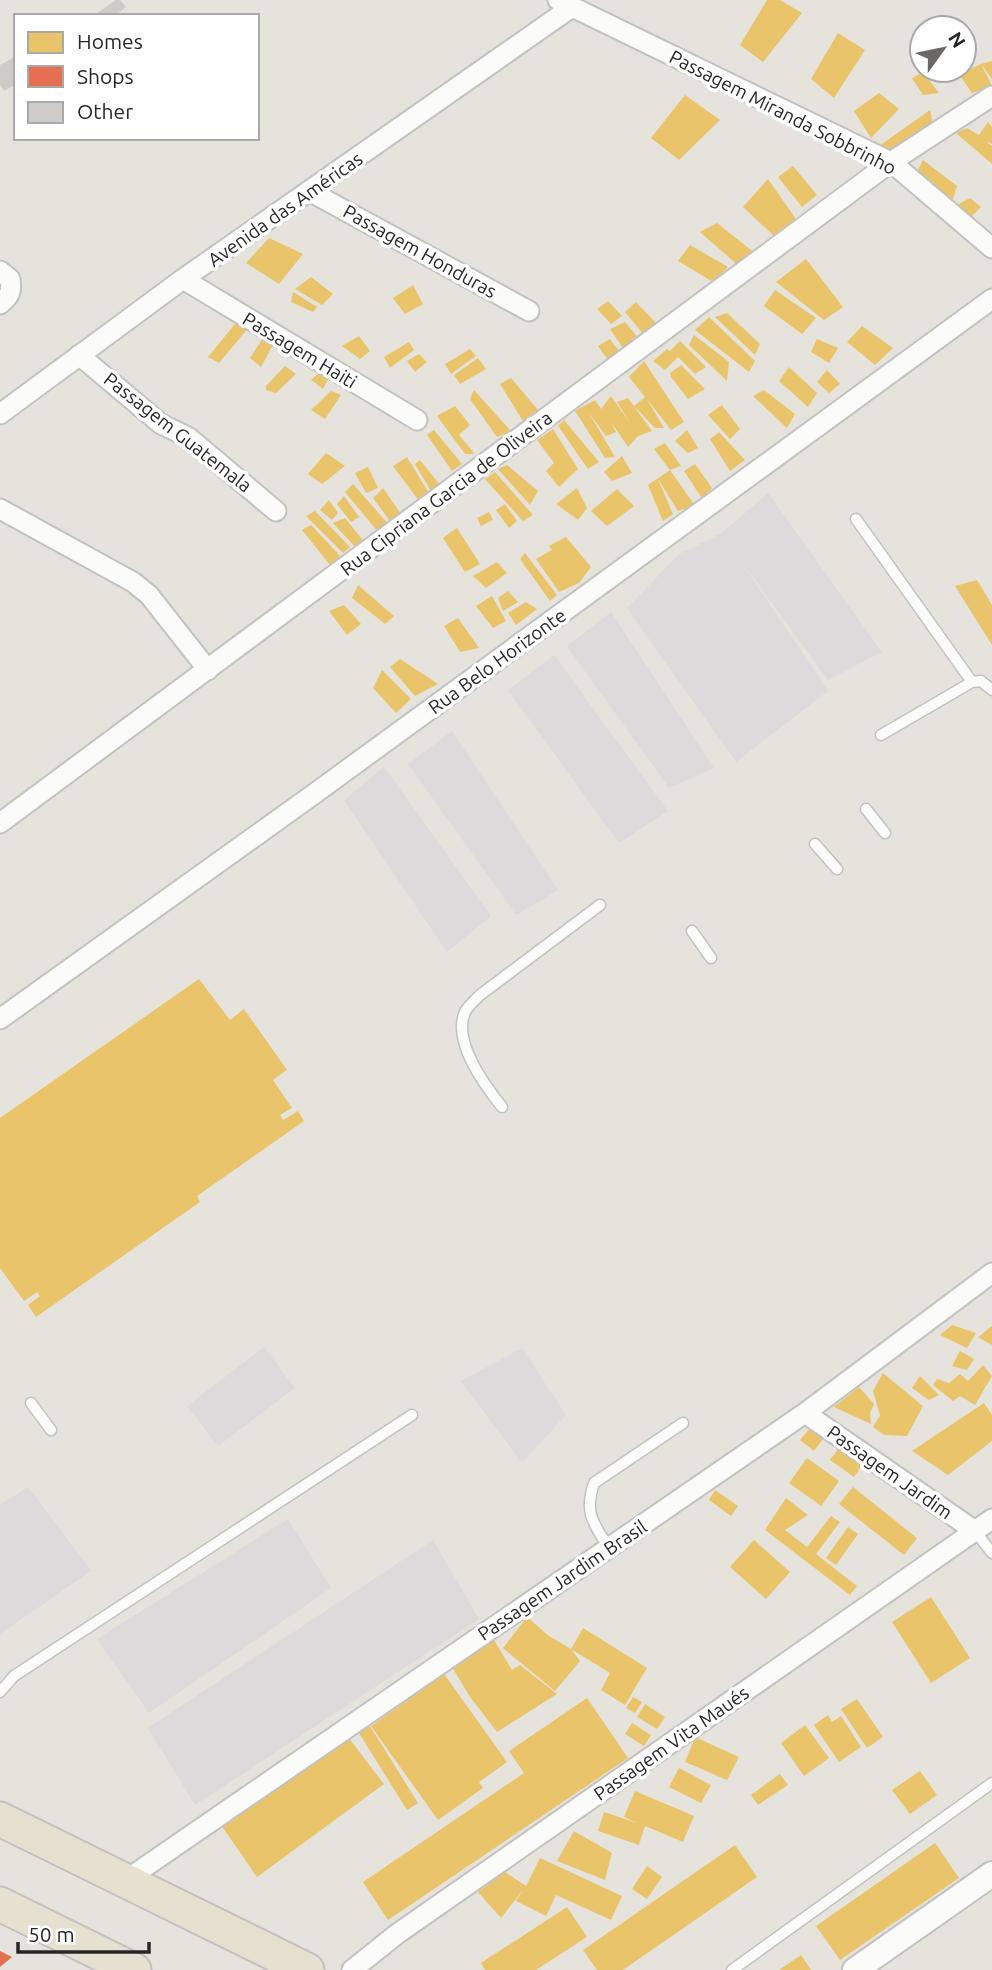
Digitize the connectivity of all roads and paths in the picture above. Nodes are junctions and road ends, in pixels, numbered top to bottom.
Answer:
1 (565, 4) edge
2 (992, 96) edge
3 (891, 162) junction
4 (311, 192) junction
5 (992, 248) edge
6 (0, 271) edge
7 (183, 279) junction
8 (992, 299) edge
9 (0, 304) edge
10 (528, 311) dead end
11 (79, 355) junction
12 (0, 414) edge
13 (417, 421) dead end
14 (0, 509) edge
15 (276, 511) dead end
16 (856, 519) dead end
17 (208, 670) junction
18 (972, 682) junction
19 (992, 690) edge
20 (881, 735) dead end
21 (866, 808) dead end
22 (0, 823) edge
23 (885, 833) dead end
24 (816, 844) dead end
25 (837, 869) dead end
26 (600, 905) dead end
27 (692, 931) dead end
28 (711, 958) dead end
29 (0, 1019) edge
30 (502, 1107) dead end
31 (992, 1273) edge
32 (31, 1403) dead end
33 (805, 1413) junction
34 (412, 1415) dead end
35 (683, 1423) dead end
36 (51, 1430) dead end
37 (992, 1519) edge
38 (975, 1531) junction
39 (609, 1548) junction
40 (992, 1553) edge
41 (0, 1692) edge
42 (992, 1783) edge
43 (0, 1819) edge
44 (992, 1874) edge
45 (126, 1880) junction
46 (0, 1904) edge
47 (134, 1970) edge
48 (307, 1970) edge
49 (352, 1970) edge
50 (732, 1970) edge
51 (855, 1970) edge

1 - 3 street, Passagem Miranda Sobbrinho
1 - 4 street, Avenida das Américas
2 - 3 street, Rua Cipriana Garcia de Oliveira
3 - 5 street, Passagem Miranda Sobbrinho
3 - 17 street, Rua Cipriana Garcia de Oliveira
4 - 7 street, Avenida das Américas
4 - 10 street, Passagem Honduras
6 - 9 street
7 - 11 street, Avenida das Américas
7 - 13 street, Passagem Haiti
8 - 29 street, Rua Belo Horizonte
11 - 12 street, Avenida das Américas
11 - 15 street, Passagem Guatemala
14 - 17 street
16 - 18 lane
17 - 22 street, Rua Cipriana Garcia de Oliveira
18 - 19 lane
18 - 20 lane
21 - 23 lane
24 - 25 lane
26 - 30 lane
27 - 28 lane
31 - 33 street, Passagem Jardim Brasil
32 - 36 lane
33 - 38 street, Passagem Jardim
33 - 39 street, Passagem Jardim Brasil
34 - 41 lane
35 - 39 lane
37 - 38 street, Passagem Vita Maués
38 - 40 lane
38 - 49 street, Passagem Vita Maués
39 - 45 street, Passagem Jardim Brasil
42 - 50 lane
43 - 45 highway
44 - 51 street
45 - 48 highway
46 - 47 highway

